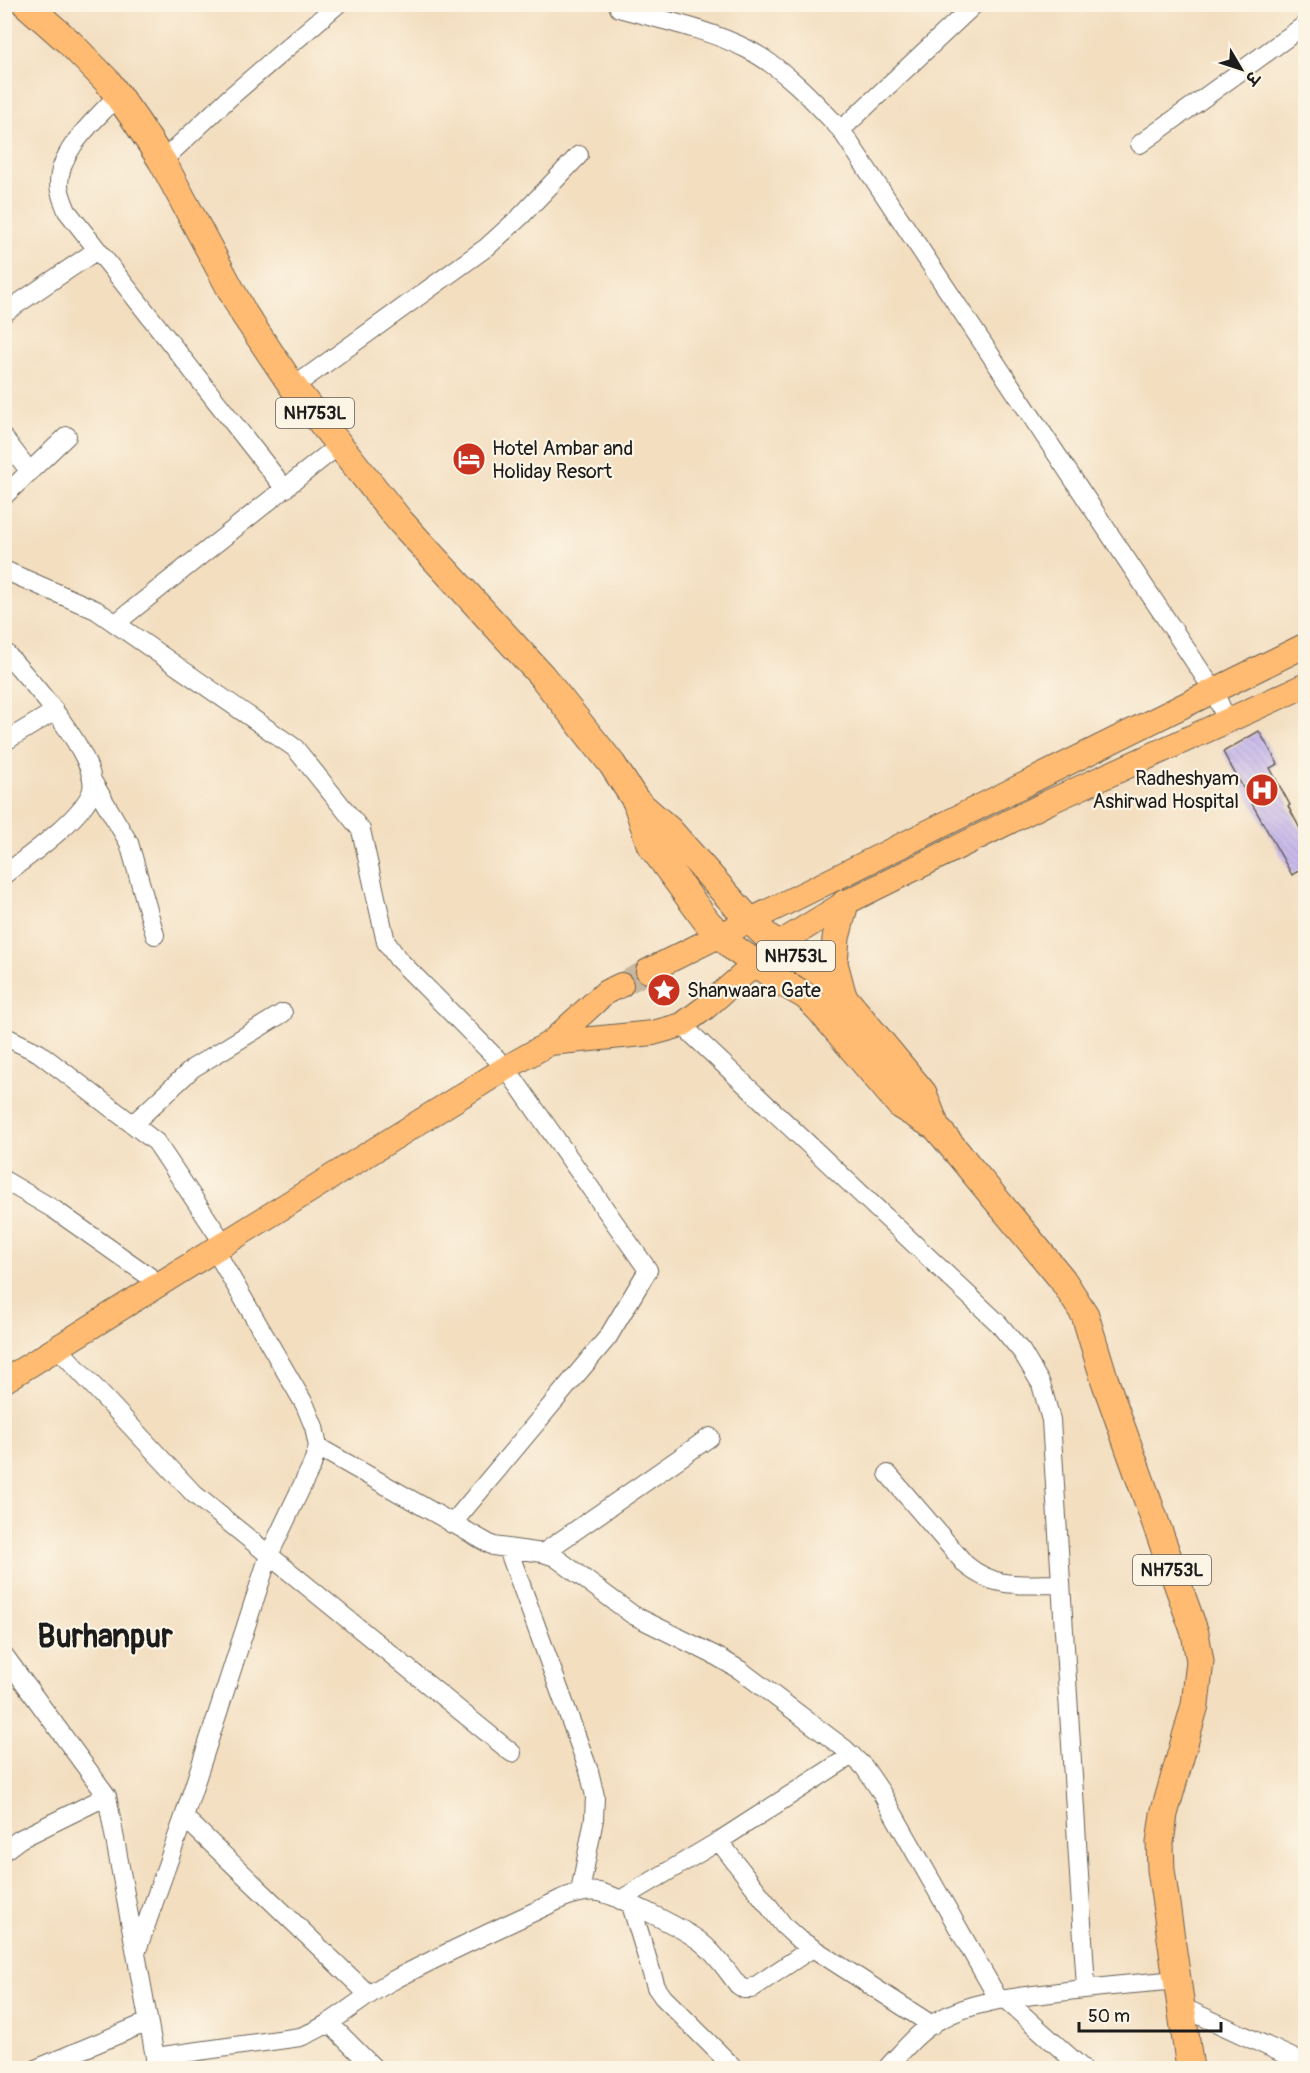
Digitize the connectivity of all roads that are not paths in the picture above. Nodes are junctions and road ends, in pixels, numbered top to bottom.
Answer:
1 (26, 4) edge
2 (338, 4) edge
3 (645, 4) edge
4 (975, 4) edge
5 (613, 6) edge
6 (1305, 24) edge
7 (117, 96) junction
8 (841, 130) junction
9 (1140, 144) dead end
10 (579, 155) dead end
11 (162, 161) junction
12 (97, 250) junction
13 (4, 313) edge
14 (293, 387) junction
15 (67, 436) dead end
16 (4, 438) edge
17 (339, 445) junction
18 (30, 472) junction
19 (285, 489) junction
20 (4, 496) edge
21 (4, 570) edge
22 (116, 623) junction
23 (1305, 645) edge
24 (4, 651) edge
25 (1305, 685) edge
26 (1214, 691) junction
27 (55, 711) junction
28 (1227, 721) junction
29 (4, 742) edge
30 (93, 782) junction
31 (636, 801) junction
32 (13, 859) edge
33 (4, 875) edge
34 (845, 903) junction
35 (749, 920) junction
36 (155, 935) dead end
37 (720, 935) junction
38 (777, 945) junction
39 (755, 964) junction
40 (648, 971) tunnel mouth
41 (621, 985) tunnel mouth
42 (843, 997) junction
43 (283, 1013) dead end
44 (682, 1024) junction
45 (4, 1036) edge
46 (550, 1043) junction
47 (506, 1068) junction
48 (133, 1124) junction
49 (936, 1127) junction
50 (4, 1180) edge
51 (219, 1247) junction
52 (159, 1284) junction
53 (58, 1348) junction
54 (4, 1381) edge
55 (710, 1437) dead end
56 (318, 1447) junction
57 (888, 1474) dead end
58 (452, 1524) junction
59 (508, 1549) junction
60 (543, 1553) junction
61 (269, 1556) junction
62 (1061, 1584) junction
63 (4, 1655) edge
64 (512, 1753) dead end
65 (852, 1755) junction
66 (107, 1796) junction
67 (184, 1817) junction
68 (719, 1841) junction
69 (4, 1851) edge
70 (580, 1892) junction
71 (626, 1902) junction
72 (811, 1949) junction
73 (136, 1953) junction
74 (1177, 1980) junction
75 (1086, 1988) junction
76 (369, 1995) junction
77 (1002, 1999) junction
78 (1182, 2007) junction
79 (148, 2022) junction
80 (330, 2024) junction
81 (932, 2025) junction
82 (155, 2062) edge
83 (1305, 2064) edge
84 (38, 2068) edge
85 (374, 2068) edge
86 (734, 2068) edge
87 (887, 2068) edge
88 (1082, 2068) edge
89 (1190, 2068) edge

1 - 7 highway, NH753L
2 - 11 street
3 - 5 street
4 - 8 street
5 - 8 street
6 - 9 street
7 - 11 highway, NH753L
7 - 12 street
8 - 26 street
10 - 14 street
11 - 14 highway, NH753L
12 - 13 street
12 - 19 street
14 - 17 highway, NH753L
15 - 18 street
16 - 18 street
17 - 19 street
17 - 31 highway, NH753L
18 - 20 street
19 - 22 street
21 - 22 street
22 - 47 street
23 - 26 main road
24 - 27 street
25 - 28 main road
26 - 28 street
26 - 35 main road
27 - 29 street
27 - 30 street
28 - 34 main road
30 - 32 street
30 - 36 street
31 - 35 highway, NH753L
31 - 37 highway, NH753L
32 - 33 street
34 - 38 main road
34 - 42 highway
35 - 37 main road
35 - 38 highway, NH753L
37 - 39 highway, NH753L
37 - 40 main road
38 - 39 main road
38 - 42 highway, NH753L
39 - 44 main road
39 - 49 highway, NH753L
41 - 46 main road
42 - 49 highway, NH753L
43 - 48 street
44 - 46 main road
44 - 62 street
45 - 48 street
46 - 47 main road
47 - 51 main road
47 - 58 street
48 - 51 street
49 - 74 highway, NH753L
50 - 52 street
51 - 52 main road
51 - 56 street
52 - 53 main road
53 - 54 main road
53 - 61 street
55 - 60 street
56 - 58 street
56 - 61 street
57 - 62 street
58 - 59 street
59 - 60 street
59 - 70 street
60 - 65 street
61 - 64 street
61 - 67 street
62 - 75 street
63 - 66 street
65 - 68 street
65 - 77 street
66 - 69 street
66 - 73 street
67 - 73 street
67 - 76 street
68 - 71 street
68 - 72 street
70 - 71 street
70 - 76 street
71 - 72 street
71 - 86 street
72 - 81 street
73 - 79 street
74 - 75 street
74 - 78 highway, NH753L
75 - 77 street
76 - 80 street
77 - 81 street
77 - 88 street
78 - 83 street
78 - 89 highway, NH753L
79 - 82 street
79 - 84 street
80 - 82 street
80 - 85 street
81 - 87 street

